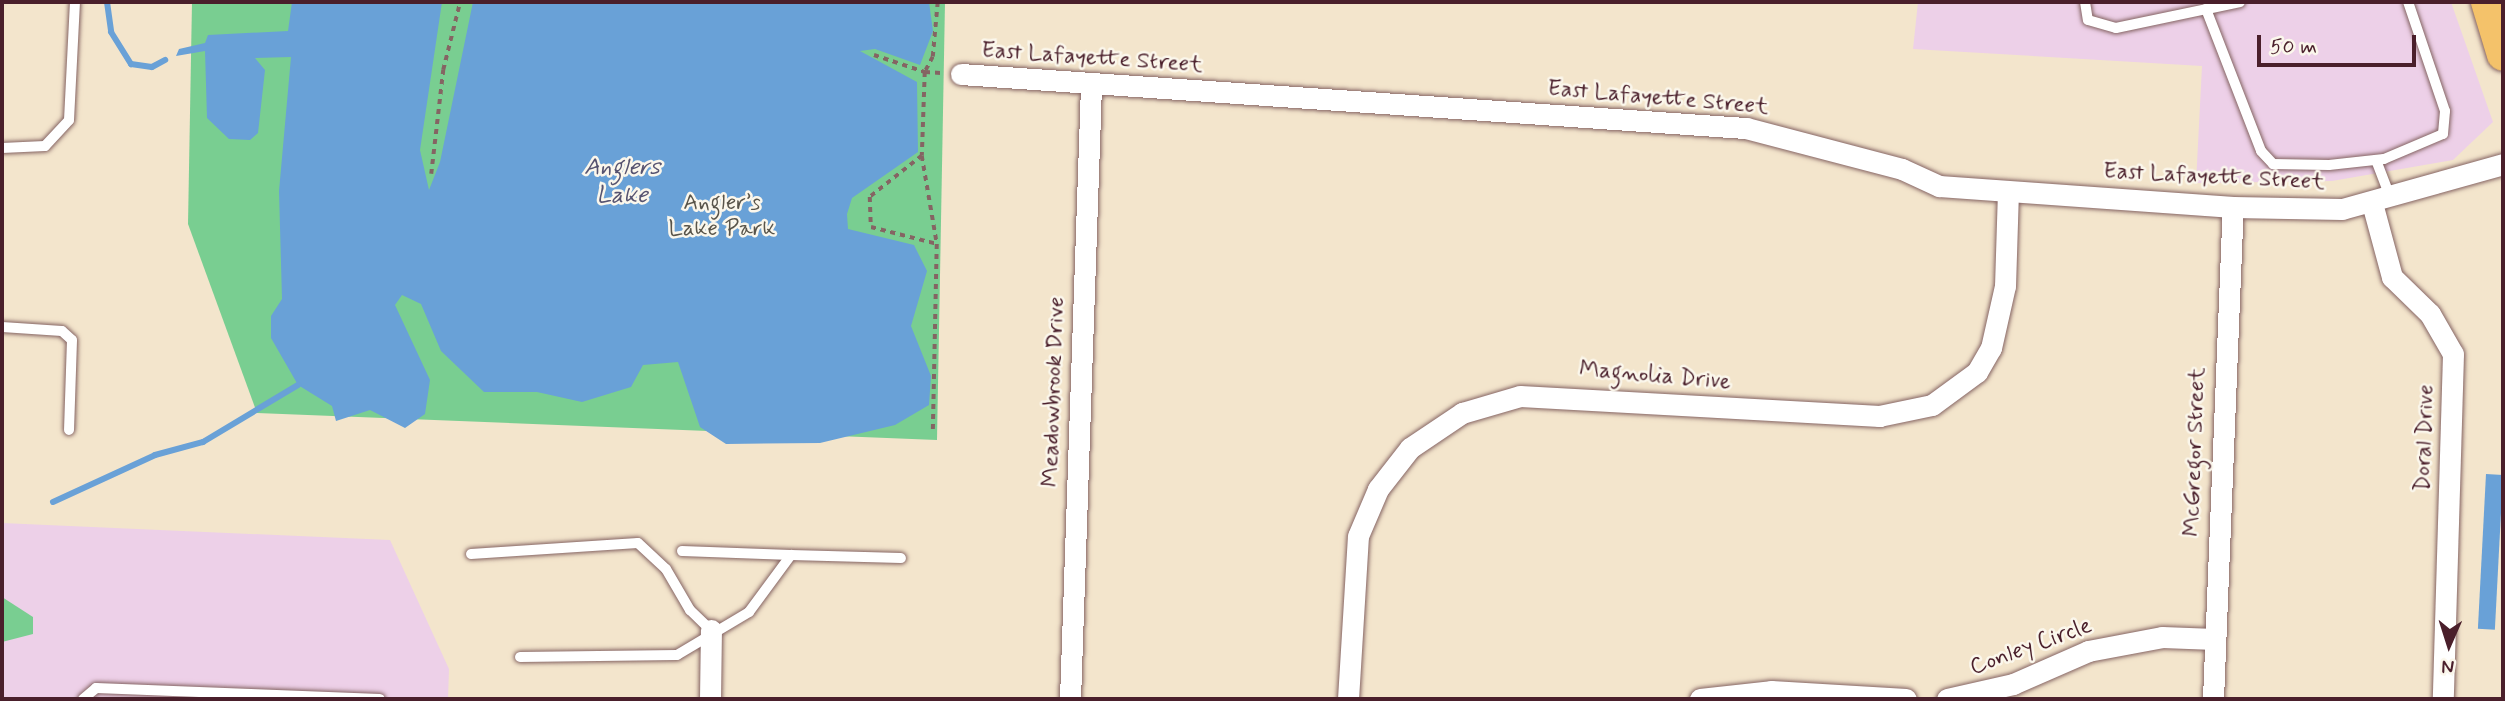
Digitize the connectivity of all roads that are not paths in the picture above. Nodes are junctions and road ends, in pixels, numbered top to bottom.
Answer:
1 (75, 2) edge
2 (2085, 2) edge
3 (2240, 2) edge
4 (2408, 2) edge
5 (2487, 2) edge
6 (2207, 9) junction
7 (2502, 46) edge
8 (961, 74) road end
9 (1091, 86) junction
10 (2, 148) edge
11 (2376, 160) junction
12 (2503, 164) edge
13 (2008, 193) junction
14 (2381, 200) junction
15 (2233, 207) junction
16 (2, 327) edge
17 (69, 430) dead end
18 (682, 551) dead end
19 (471, 554) dead end
20 (791, 555) junction
21 (901, 558) dead end
22 (710, 630) junction
23 (2215, 639) junction
24 (520, 657) dead end
25 (83, 699) edge
26 (380, 699) edge
27 (710, 699) edge
28 (1070, 699) edge
29 (1348, 699) edge
30 (1700, 699) edge
31 (1906, 699) edge
32 (1947, 699) edge
33 (2213, 699) edge
34 (2443, 699) edge

1 - 10 lane
2 - 6 lane
3 - 6 lane
4 - 11 lane
5 - 7 main road
6 - 11 lane
8 - 9 street, East Lafayette Street
9 - 13 street, East Lafayette Street
9 - 28 street, Meadowbrook Drive
11 - 14 lane
12 - 14 street, East Lafayette Street
13 - 15 street, East Lafayette Street
13 - 29 street, Magnolia Drive
14 - 15 street, East Lafayette Street
14 - 34 street, Doral Drive
15 - 23 street, McGregor Street
16 - 17 lane
18 - 20 lane
19 - 22 lane
20 - 21 lane
20 - 22 lane
22 - 24 lane
22 - 27 street
23 - 32 street, Conley Circle
23 - 33 street, McGregor Street
25 - 26 lane
30 - 31 street

